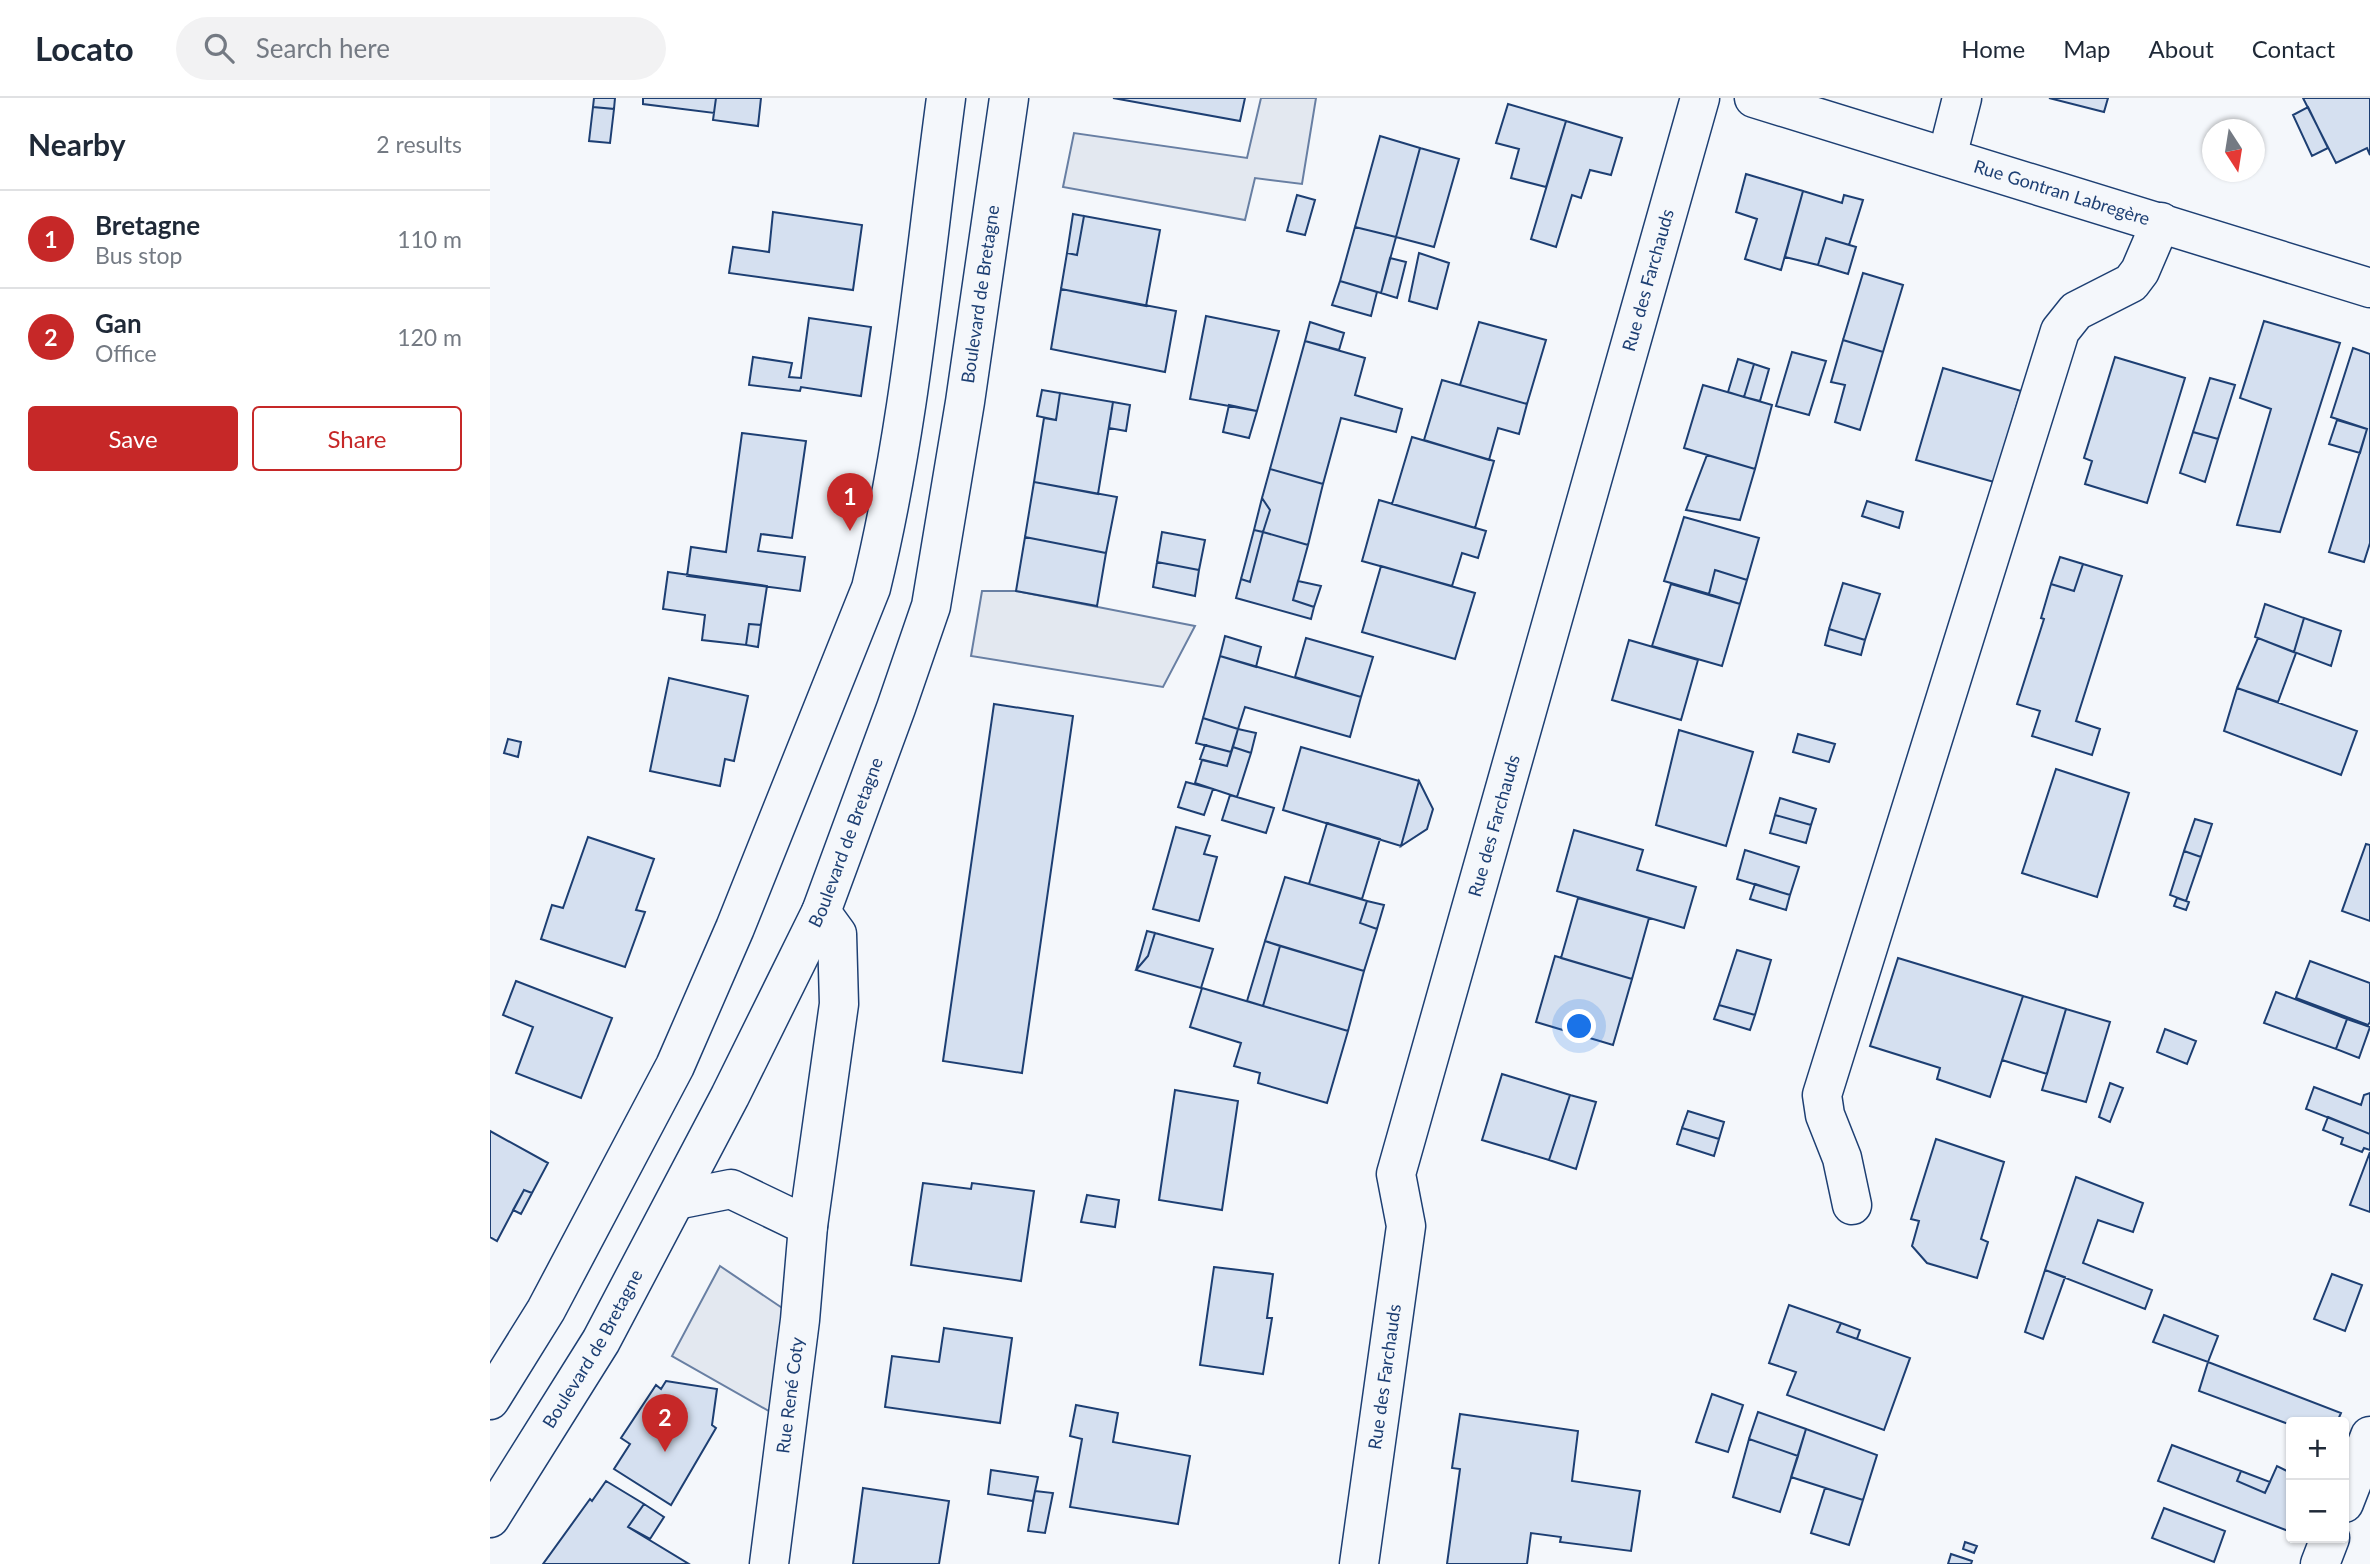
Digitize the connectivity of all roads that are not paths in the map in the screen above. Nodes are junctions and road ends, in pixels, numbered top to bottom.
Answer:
1 (946, 98) edge
2 (1009, 98) edge
3 (1700, 98) edge
4 (1754, 98) edge
5 (1962, 98) edge
6 (1947, 157) junction
7 (2161, 222) junction
8 (2370, 288) edge
9 (821, 912) junction
10 (676, 1200) junction
11 (1852, 1205) dead end
12 (808, 1226) junction
13 (490, 1400) edge
14 (2370, 1436) edge
15 (2349, 1490) edge
16 (490, 1518) edge
17 (2328, 1543) edge
18 (769, 1564) edge
19 (1359, 1564) edge
20 (2320, 1564) edge

1 - 13 street
2 - 9 street, Boulevard de Bretagne
3 - 19 street, Rue des Farchauds
4 - 6 street, Rue Gontran Labregère
5 - 6 street
6 - 7 street, Rue Gontran Labregère
7 - 8 street, Rue Gontran Labregère
7 - 11 street
9 - 10 street, Boulevard de Bretagne
9 - 12 street, Rue René Coty
10 - 12 street
10 - 16 street, Boulevard de Bretagne
12 - 18 street, Rue René Coty
14 - 15 street
17 - 20 street

